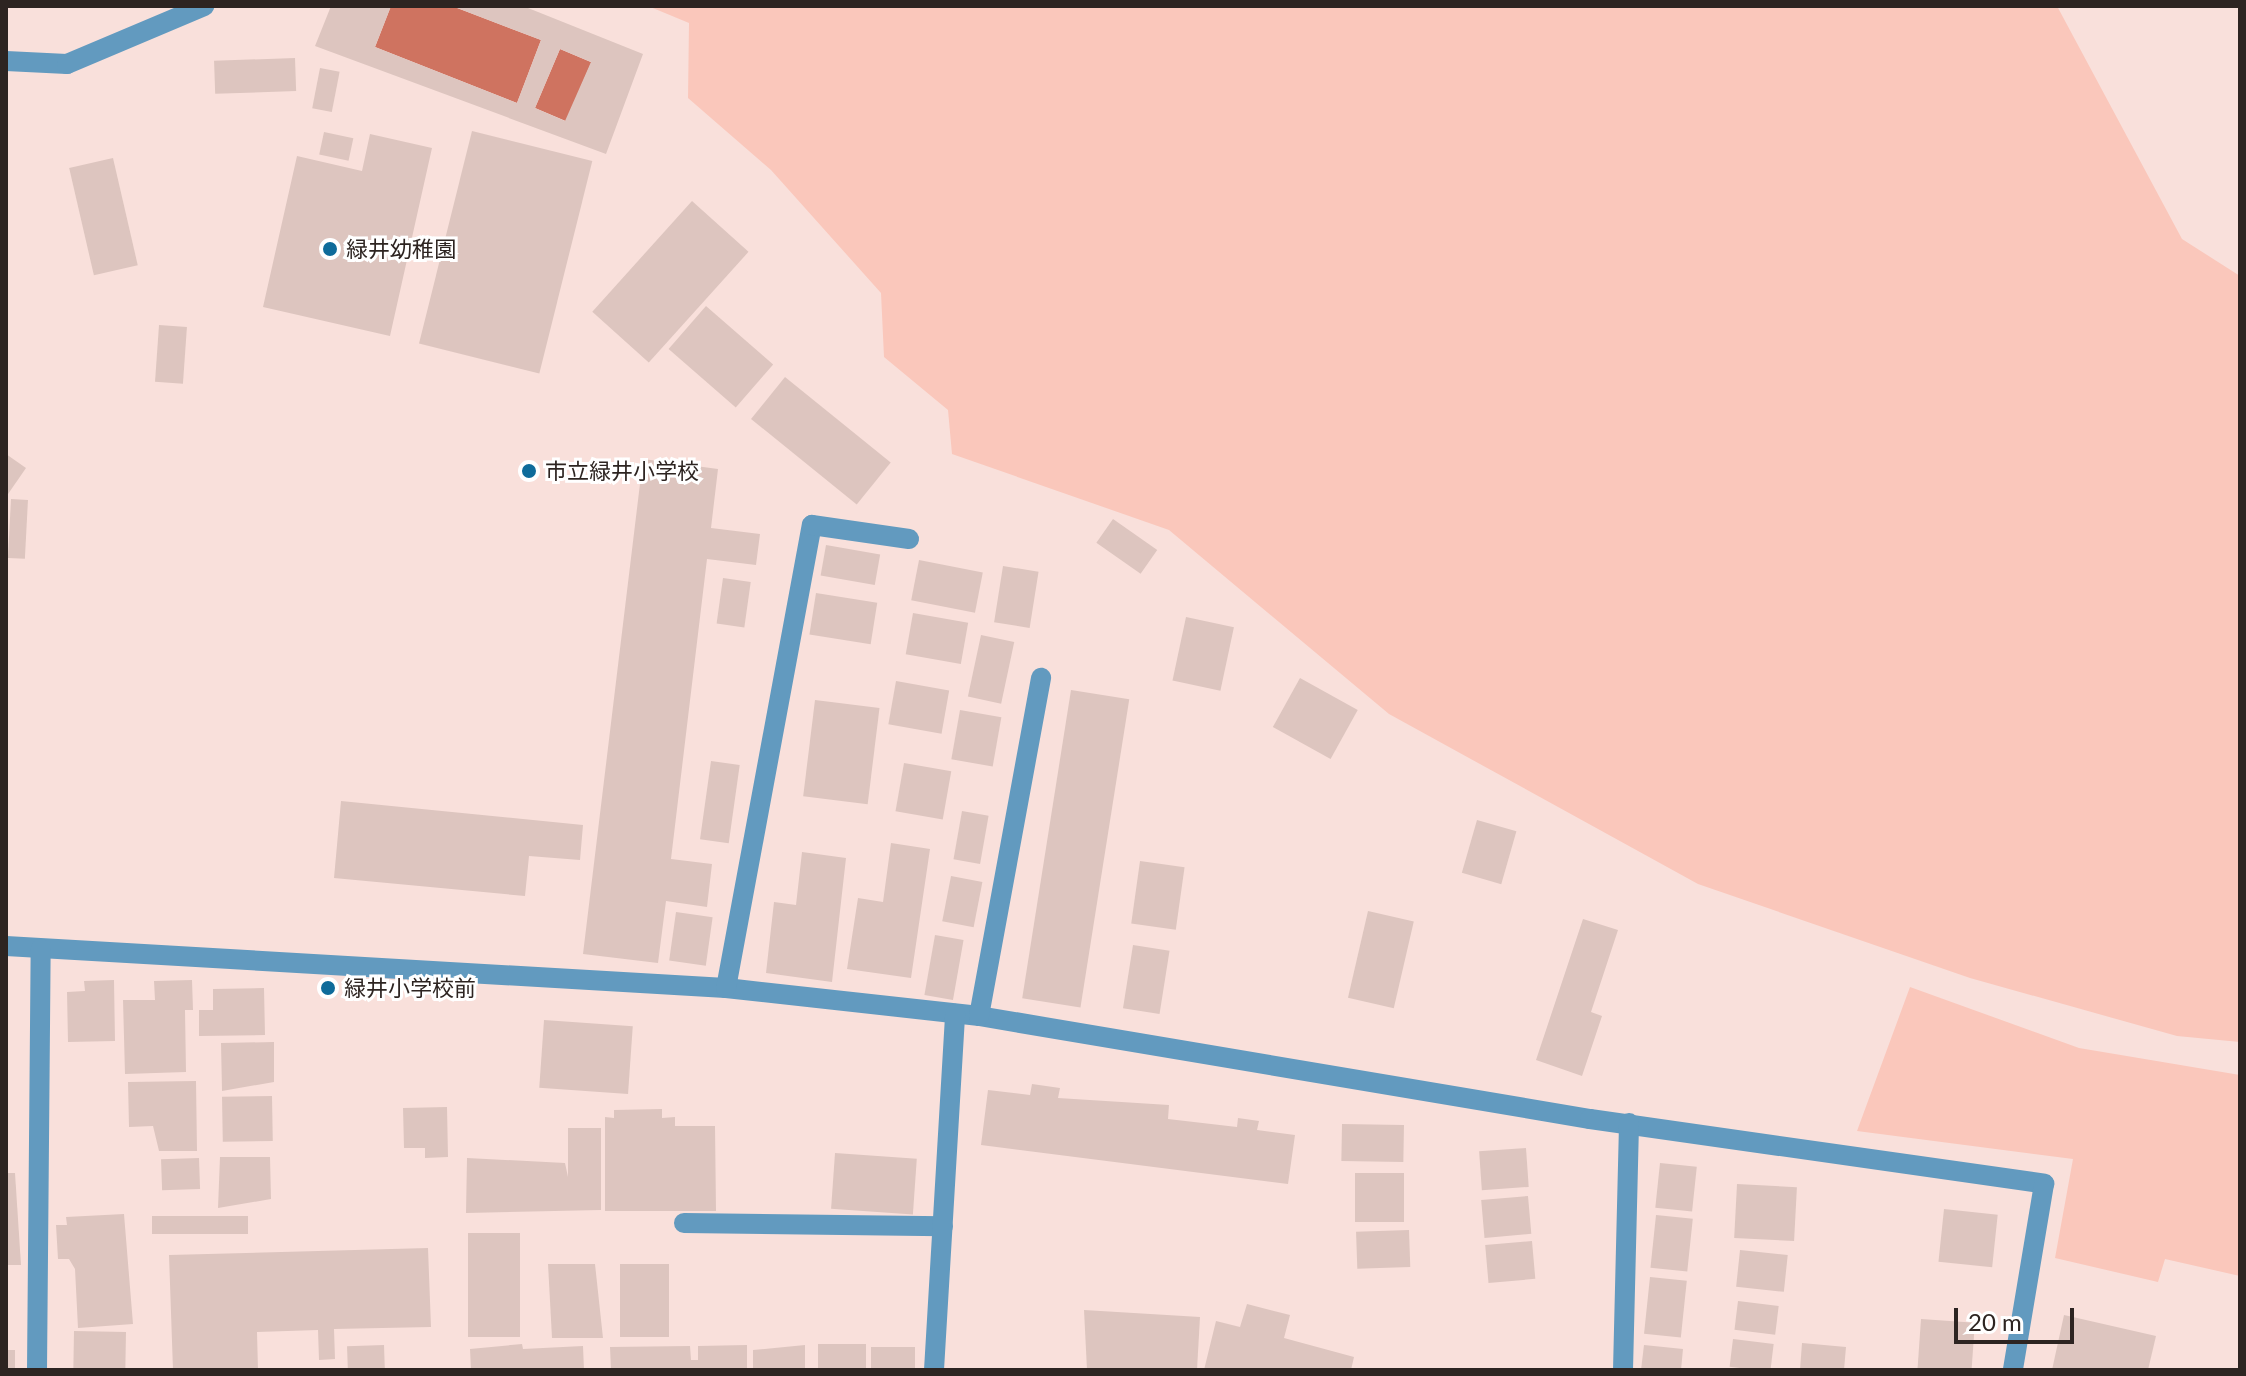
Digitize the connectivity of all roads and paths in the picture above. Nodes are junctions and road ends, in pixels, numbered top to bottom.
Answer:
1 (204, 6) edge
2 (6, 61) edge
3 (909, 539) dead end
4 (1041, 678) dead end
5 (6, 946) edge
6 (41, 949) junction
7 (726, 988) junction
8 (955, 1014) junction
9 (979, 1016) junction
10 (1629, 1123) junction
11 (684, 1223) dead end
12 (943, 1226) junction
13 (37, 1370) edge
14 (934, 1370) edge
15 (1623, 1370) edge
16 (2013, 1370) edge

1 - 2 street
3 - 7 street
4 - 9 street
5 - 6 street
6 - 7 street
6 - 13 street
7 - 8 street
8 - 9 street
8 - 12 street
9 - 10 street
10 - 15 street
10 - 16 street
11 - 12 street
12 - 14 street

